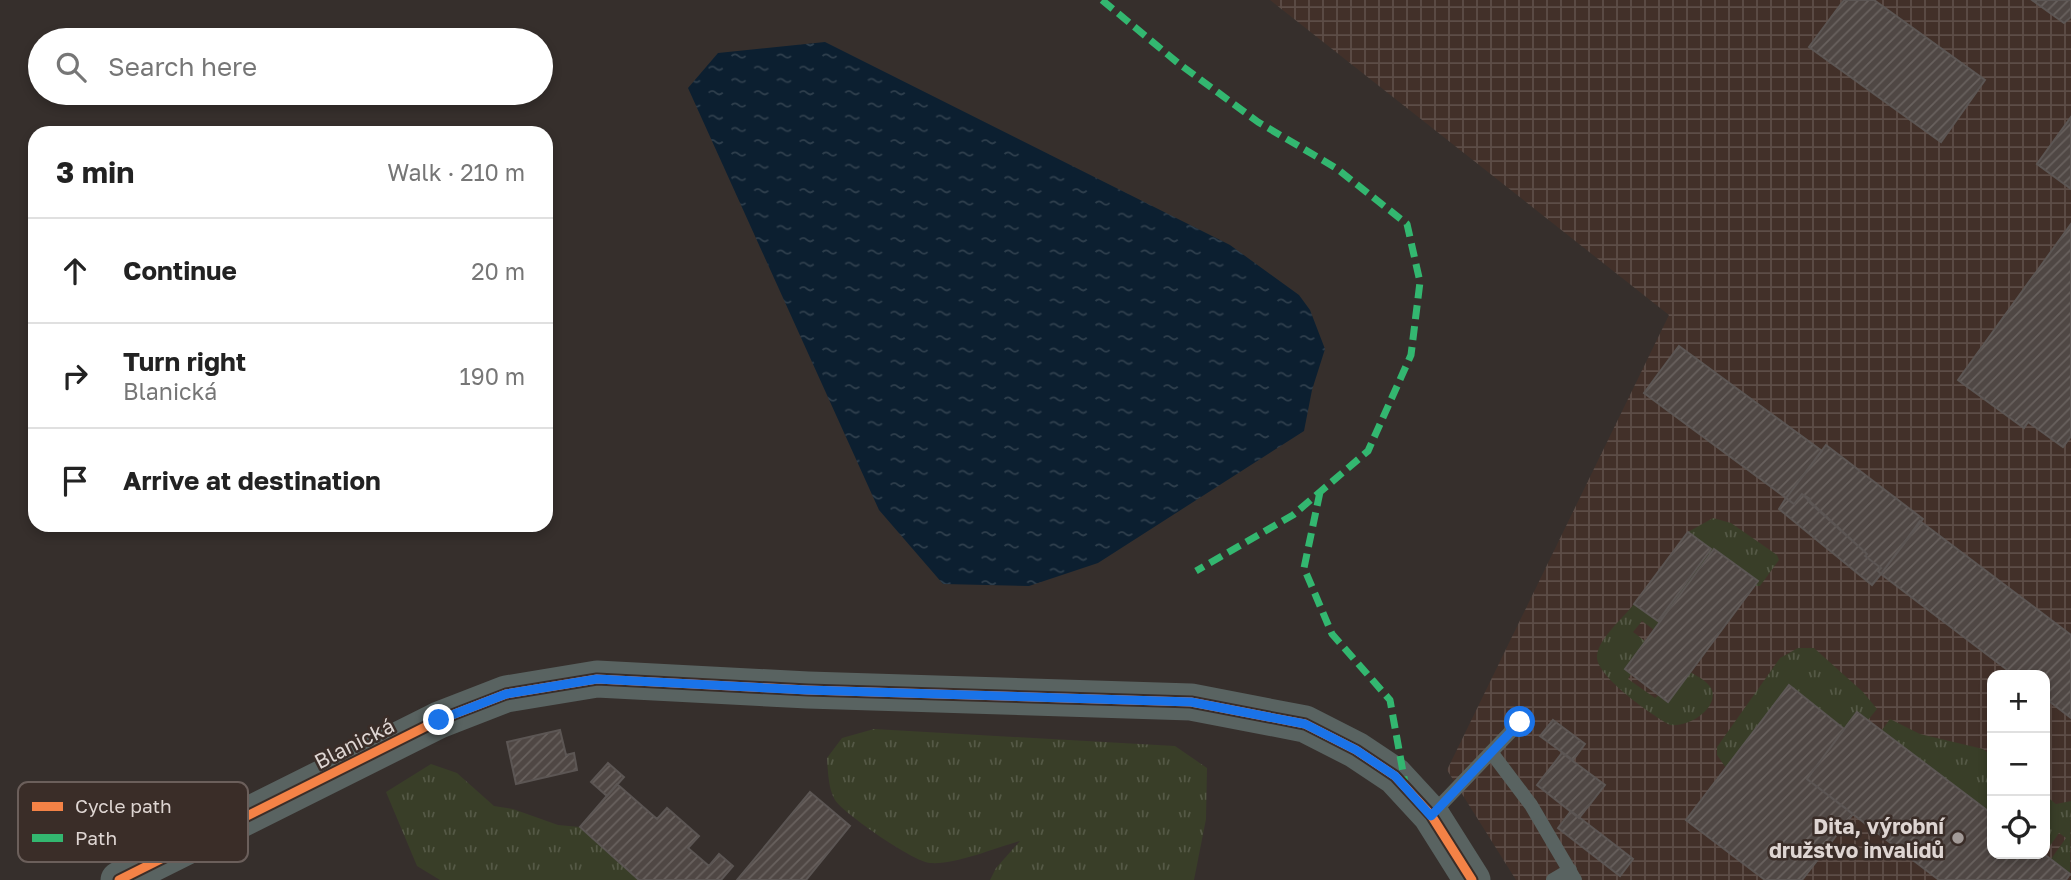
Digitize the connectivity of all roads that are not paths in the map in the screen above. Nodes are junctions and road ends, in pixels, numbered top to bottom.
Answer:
1 (1520, 722) dead end
2 (1491, 752) junction
3 (248, 816) edge
4 (1431, 816) junction
5 (155, 862) edge
6 (1572, 875) edge
7 (119, 880) edge
8 (1472, 880) edge
9 (1553, 880) edge

1 - 2 lane
2 - 4 lane
2 - 6 lane
3 - 4 street, Blanická
4 - 8 street, Blanická
5 - 7 street, Blanická
6 - 9 lane

